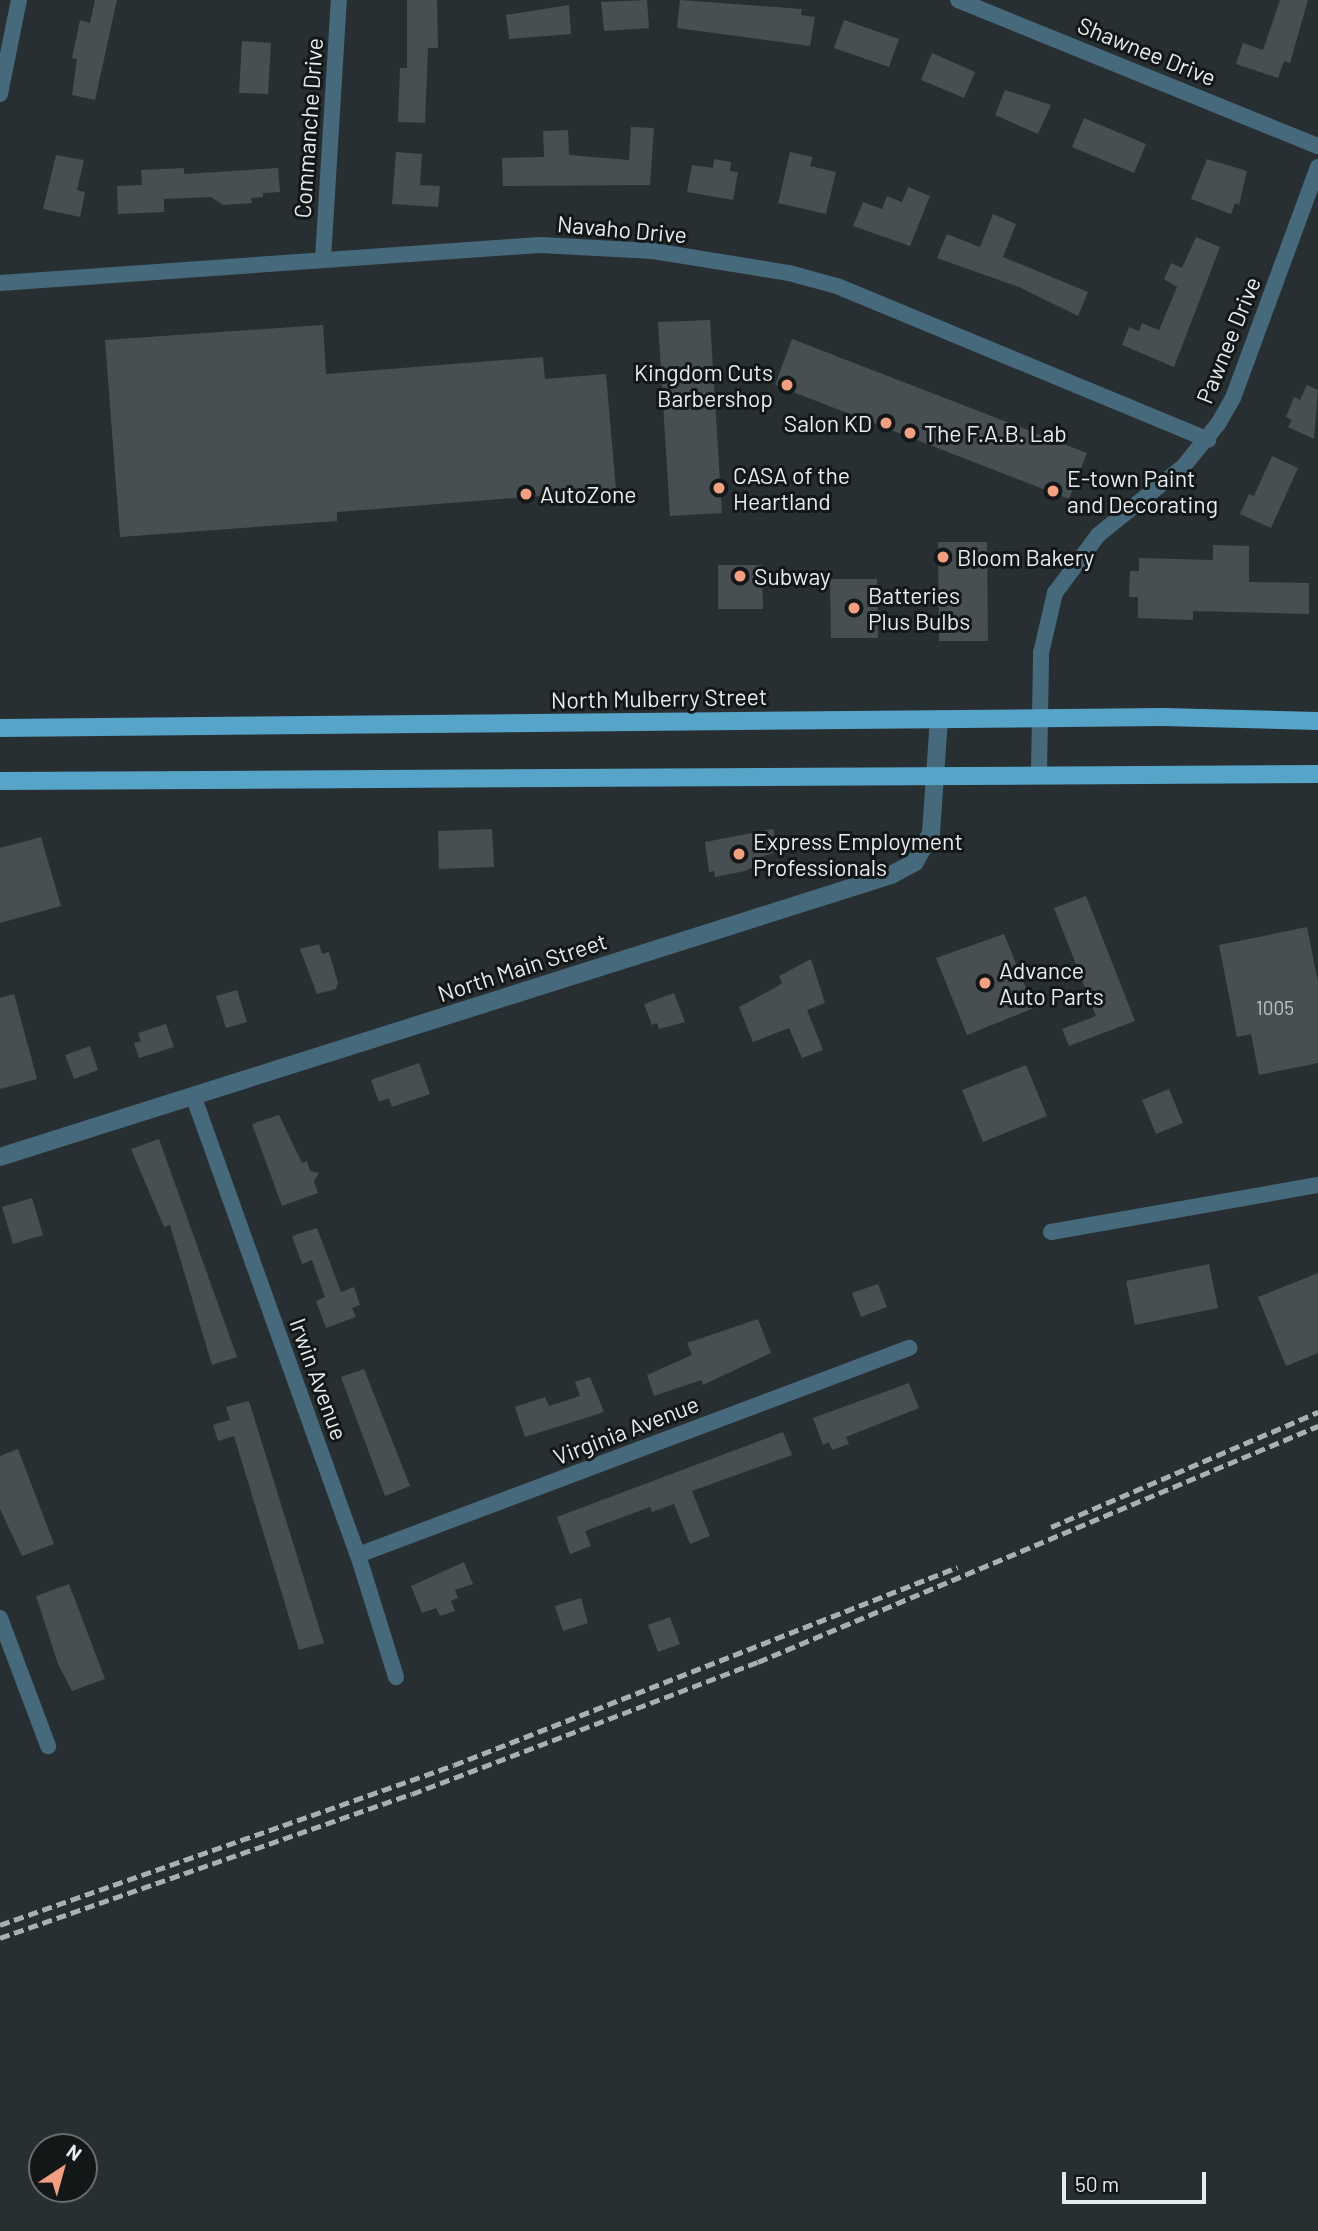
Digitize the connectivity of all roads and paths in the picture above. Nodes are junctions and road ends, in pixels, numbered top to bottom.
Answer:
1 (19, 0) edge
2 (339, 0) edge
3 (958, 0) edge
4 (0, 94) edge
5 (1318, 146) edge
6 (1318, 167) edge
7 (323, 259) junction
8 (0, 283) edge
9 (1208, 440) junction
10 (1039, 718) junction
11 (939, 719) junction
12 (1318, 720) edge
13 (0, 728) edge
14 (938, 772) junction
15 (1039, 773) junction
16 (1318, 774) edge
17 (0, 781) edge
18 (194, 1098) junction
19 (0, 1157) edge
20 (1318, 1185) edge
21 (1051, 1232) dead end
22 (909, 1348) dead end
23 (358, 1555) junction
24 (0, 1618) edge
25 (396, 1677) dead end
26 (48, 1746) dead end

1 - 4 street
2 - 7 street, Commanche Drive
3 - 5 street, Shawnee Drive
6 - 9 street, Pawnee Drive
7 - 8 street, Navaho Drive
7 - 9 street, Navaho Drive
9 - 10 street, Pawnee Drive
10 - 11 main road, North Mulberry Street
10 - 12 main road, North Mulberry Street
10 - 15 street, Pawnee Drive
11 - 13 main road, North Mulberry Street
11 - 14 street, North Main Street
14 - 15 main road
14 - 17 main road
14 - 18 street, North Main Street
15 - 16 main road
18 - 19 street, North Main Street
18 - 23 street, Irwin Avenue
20 - 21 street
22 - 23 street, Virginia Avenue
23 - 25 street, Irwin Avenue
24 - 26 street

